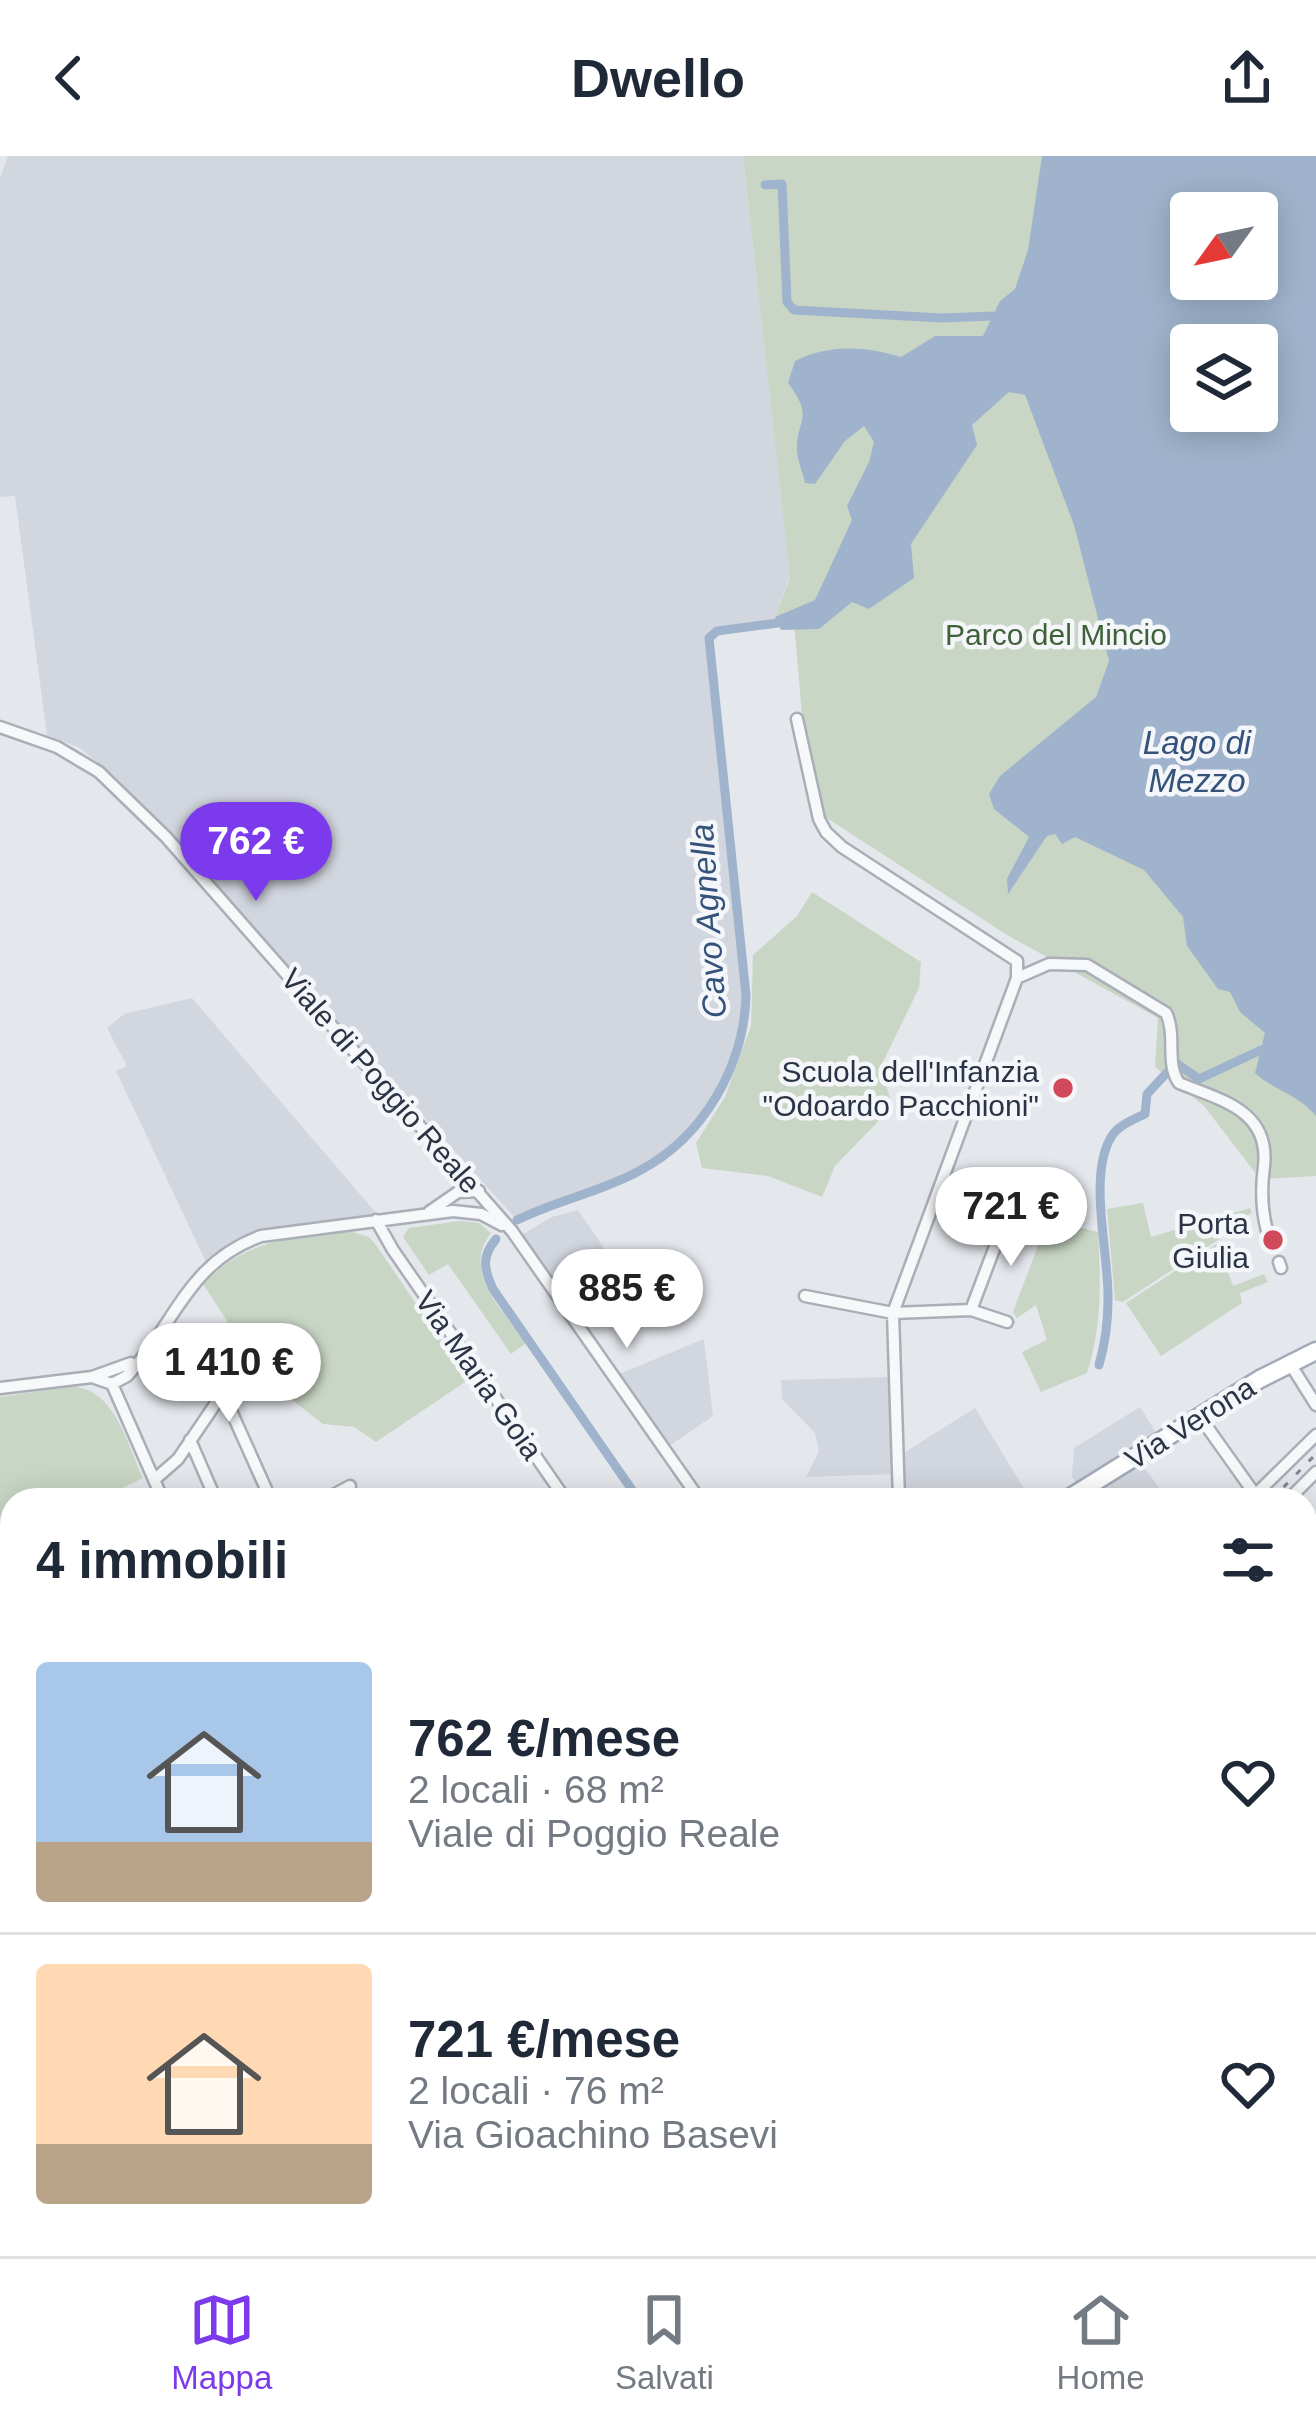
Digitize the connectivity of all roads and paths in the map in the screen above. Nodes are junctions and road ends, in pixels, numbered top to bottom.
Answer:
1 (797, 719) dead end
2 (0, 727) edge
3 (1018, 978) junction
4 (455, 1163) junction
5 (479, 1191) junction
6 (454, 1194) junction
7 (463, 1211) junction
8 (1008, 1212) dead end
9 (428, 1213) junction
10 (399, 1217) junction
11 (376, 1220) junction
12 (512, 1231) junction
13 (1267, 1231) dead end
14 (393, 1250) junction
15 (805, 1296) dead end
16 (971, 1310) junction
17 (893, 1313) junction
18 (1007, 1322) dead end
19 (1316, 1351) edge
20 (136, 1360) junction
21 (1289, 1362) junction
22 (251, 1368) dead end
23 (92, 1377) junction
24 (112, 1384) junction
25 (0, 1388) edge
26 (223, 1394) junction
27 (1316, 1405) edge
28 (1200, 1417) junction
29 (1316, 1435) edge
30 (186, 1446) junction
31 (152, 1476) junction
32 (350, 1486) dead end
33 (158, 1488) edge
34 (210, 1488) edge
35 (266, 1488) edge
36 (346, 1488) edge
37 (558, 1488) edge
38 (692, 1488) edge
39 (898, 1488) edge
40 (1085, 1488) edge
41 (1251, 1488) edge
42 (1266, 1488) edge

1 - 3 street
2 - 4 street, Viale di Poggio Reale
3 - 13 street
3 - 17 street
4 - 5 street, Viale di Poggio Reale
4 - 6 street
5 - 6 street
5 - 7 street
5 - 12 street, Viale di Poggio Reale
6 - 9 street
7 - 9 street
7 - 12 street
8 - 16 street
9 - 10 street
10 - 11 street
10 - 14 street
11 - 14 street, Via Maria Goia
11 - 20 street
12 - 38 street, Viale di Poggio Reale
14 - 37 street, Via Maria Goia
15 - 17 street
16 - 17 street
16 - 18 street
17 - 39 street
19 - 21 main road, Via Verona
20 - 23 street
20 - 24 street
21 - 27 street
21 - 28 main road, Via Verona
22 - 26 street
23 - 24 street
23 - 25 street
24 - 31 street
26 - 30 street
26 - 35 street
28 - 40 main road, Via Verona
28 - 41 street
29 - 42 street
30 - 31 street
30 - 34 street
31 - 33 street
32 - 36 street

